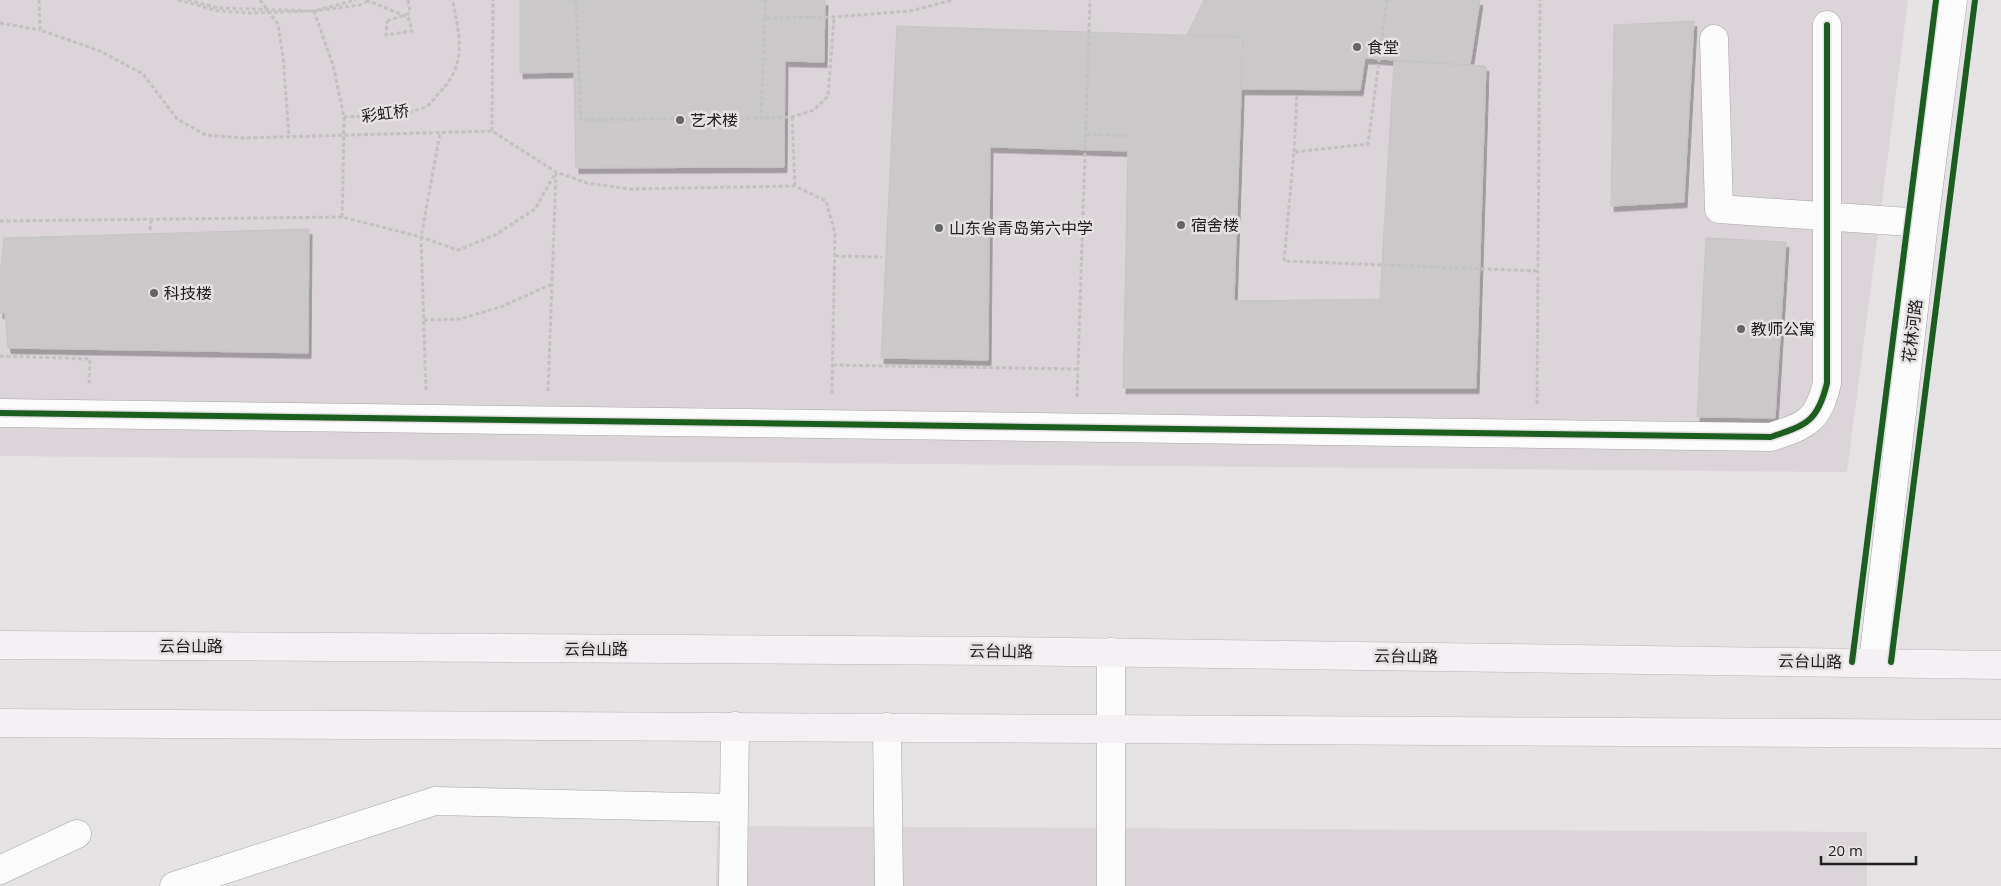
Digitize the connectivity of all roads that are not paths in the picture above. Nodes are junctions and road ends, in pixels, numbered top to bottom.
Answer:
1 (1953, 0) edge
2 (1826, 25) dead end
3 (1714, 39) dead end
4 (1826, 216) junction
5 (1924, 223) junction
6 (0, 413) edge
7 (0, 645) edge
8 (1111, 652) junction
9 (1873, 662) junction
10 (2001, 665) edge
11 (0, 723) edge
12 (735, 726) junction
13 (887, 727) junction
14 (1111, 729) junction
15 (1999, 740) edge
16 (734, 808) junction
17 (77, 834) dead end
18 (0, 870) edge
19 (174, 886) edge
20 (734, 886) edge
21 (889, 886) edge
22 (1111, 886) edge

1 - 5 street, 花林河路
2 - 4 street
3 - 4 street
4 - 5 street
4 - 6 street
5 - 9 street, 花林河路
7 - 8 main road, 云台山路
8 - 9 main road, 云台山路
8 - 14 street
9 - 10 main road, 云台山路
11 - 12 main road
12 - 13 main road
12 - 16 street
13 - 14 main road
13 - 21 street
14 - 15 main road
14 - 22 street
16 - 19 street
16 - 20 street
17 - 18 street

